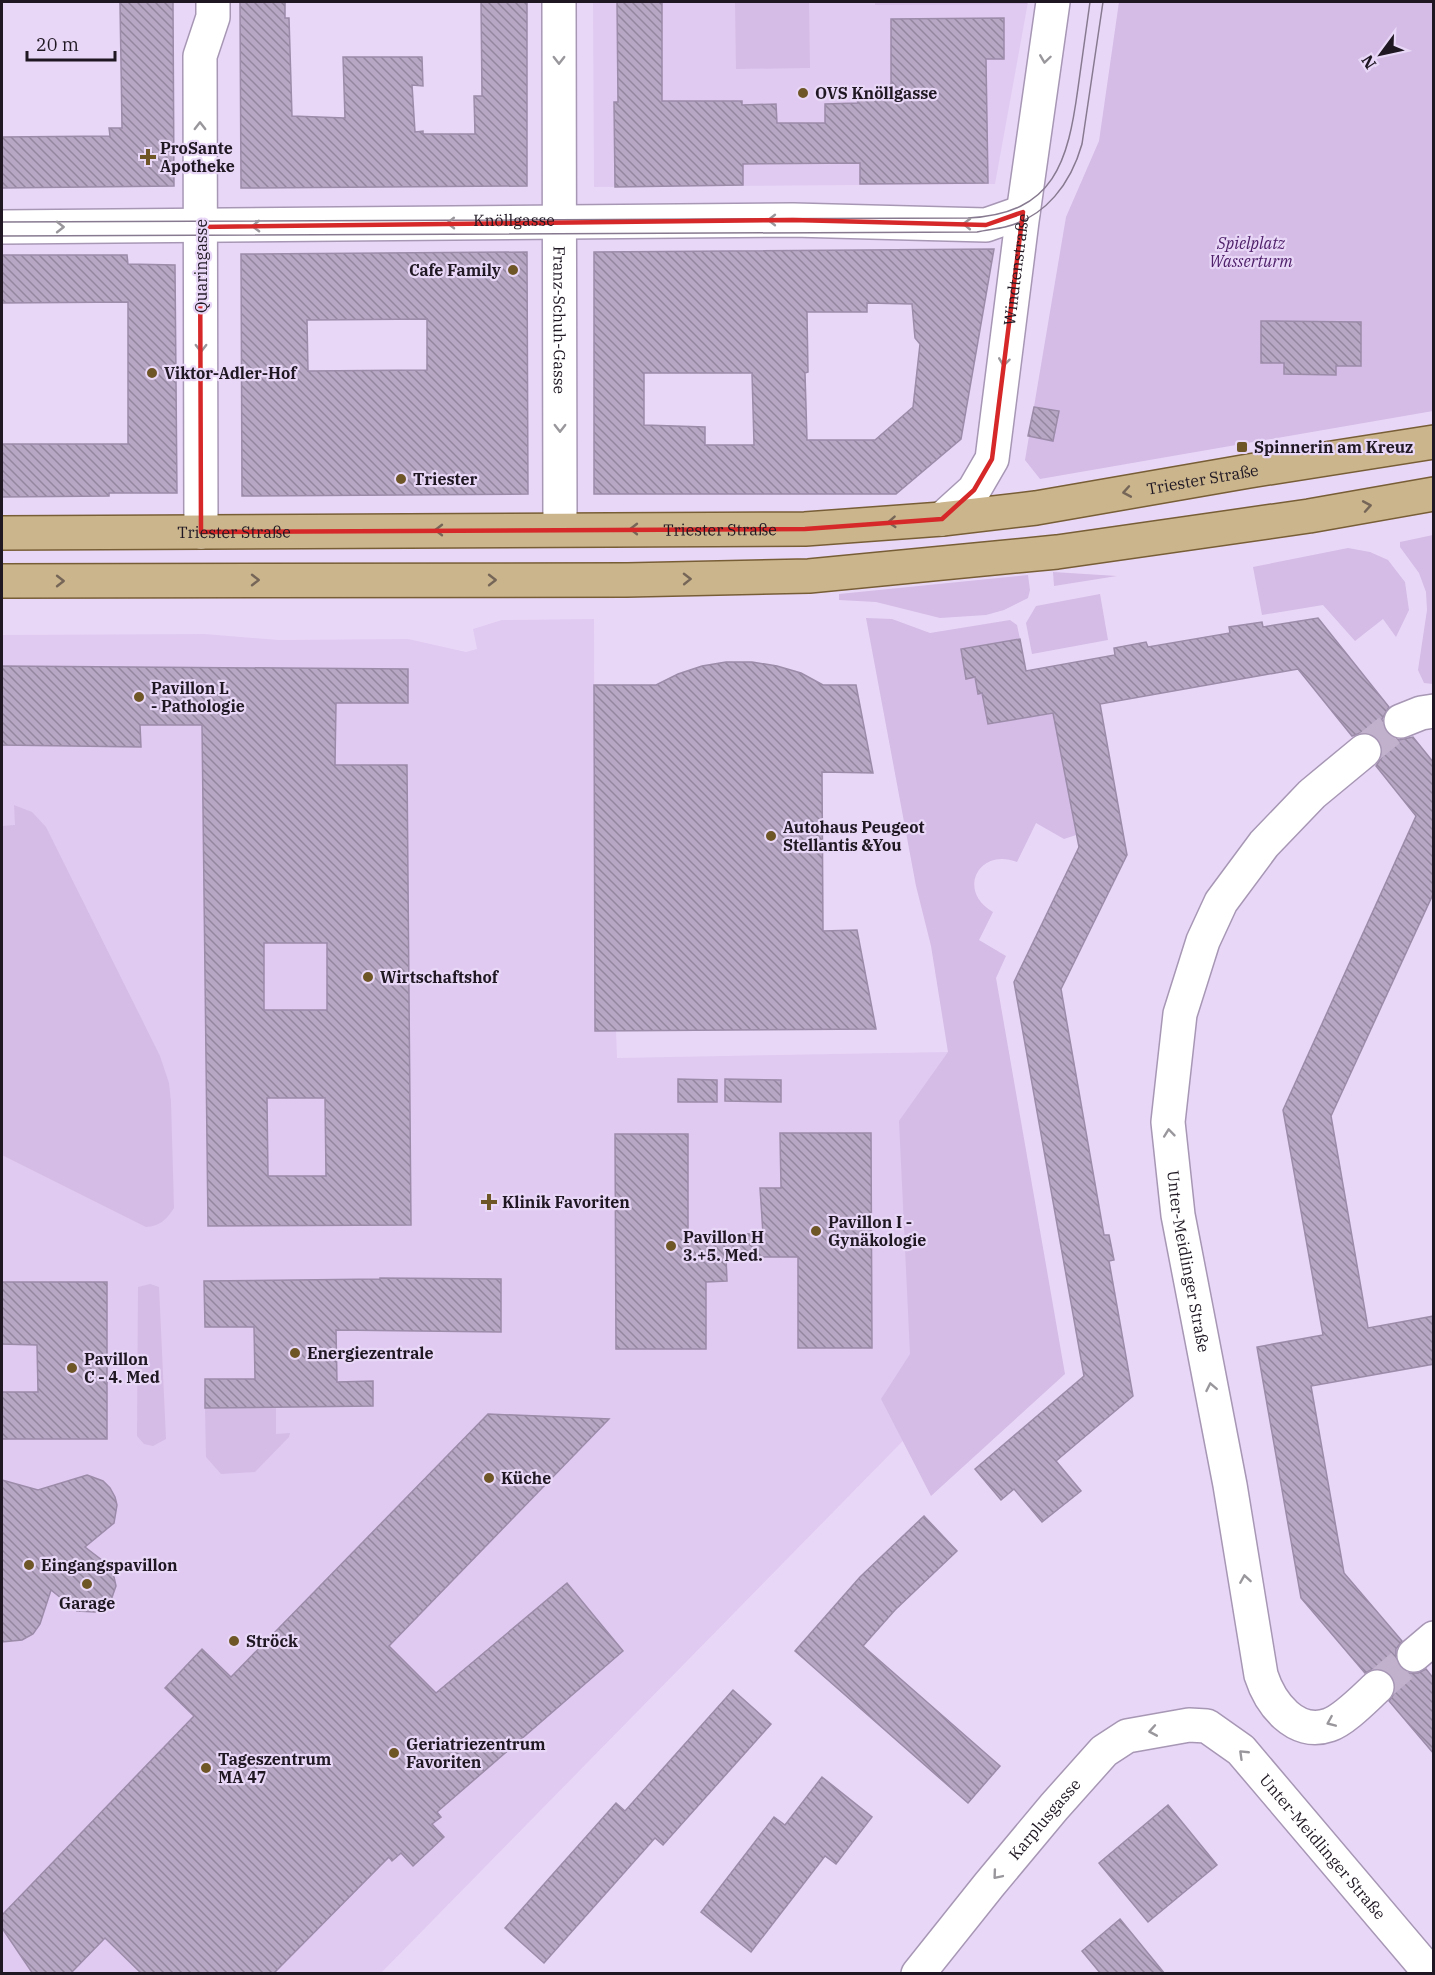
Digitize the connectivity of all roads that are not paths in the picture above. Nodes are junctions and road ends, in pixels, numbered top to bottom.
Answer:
1 (213, 2) edge
2 (559, 2) edge
3 (1053, 2) edge
4 (1023, 212) junction
5 (558, 222) junction
6 (2, 227) edge
7 (200, 227) junction
8 (1434, 442) edge
9 (1434, 494) edge
10 (942, 519) junction
11 (560, 530) junction
12 (201, 532) junction
13 (2, 533) edge
14 (2, 581) edge
15 (1434, 711) edge
16 (1401, 722) tunnel mouth
17 (1364, 751) tunnel mouth
18 (1377, 1687) tunnel mouth
19 (1207, 1726) joint
20 (918, 1974) edge
21 (1431, 1974) edge

7 -> 1 street, Quaringasse
2 -> 5 street, Franz-Schuh-Gasse
3 -> 4 street, Windtenstraße
4 -> 5 street, Knöllgasse
4 -> 10 street, Windtenstraße
5 -> 7 street, Knöllgasse
5 -> 11 street, Franz-Schuh-Gasse
6 -> 7 street, Knöllgasse
7 -> 12 street, Quaringasse
8 -> 10 main road, Triester Straße
14 -> 9 main road
10 -> 11 main road, Triester Straße
11 -> 12 main road, Triester Straße
12 - 13 main road, Triester Straße
15 - 16 street
18 -> 17 street, Unter-Meidlinger Straße
19 -> 20 street, Karplusgasse
21 -> 19 street, Unter-Meidlinger Straße

